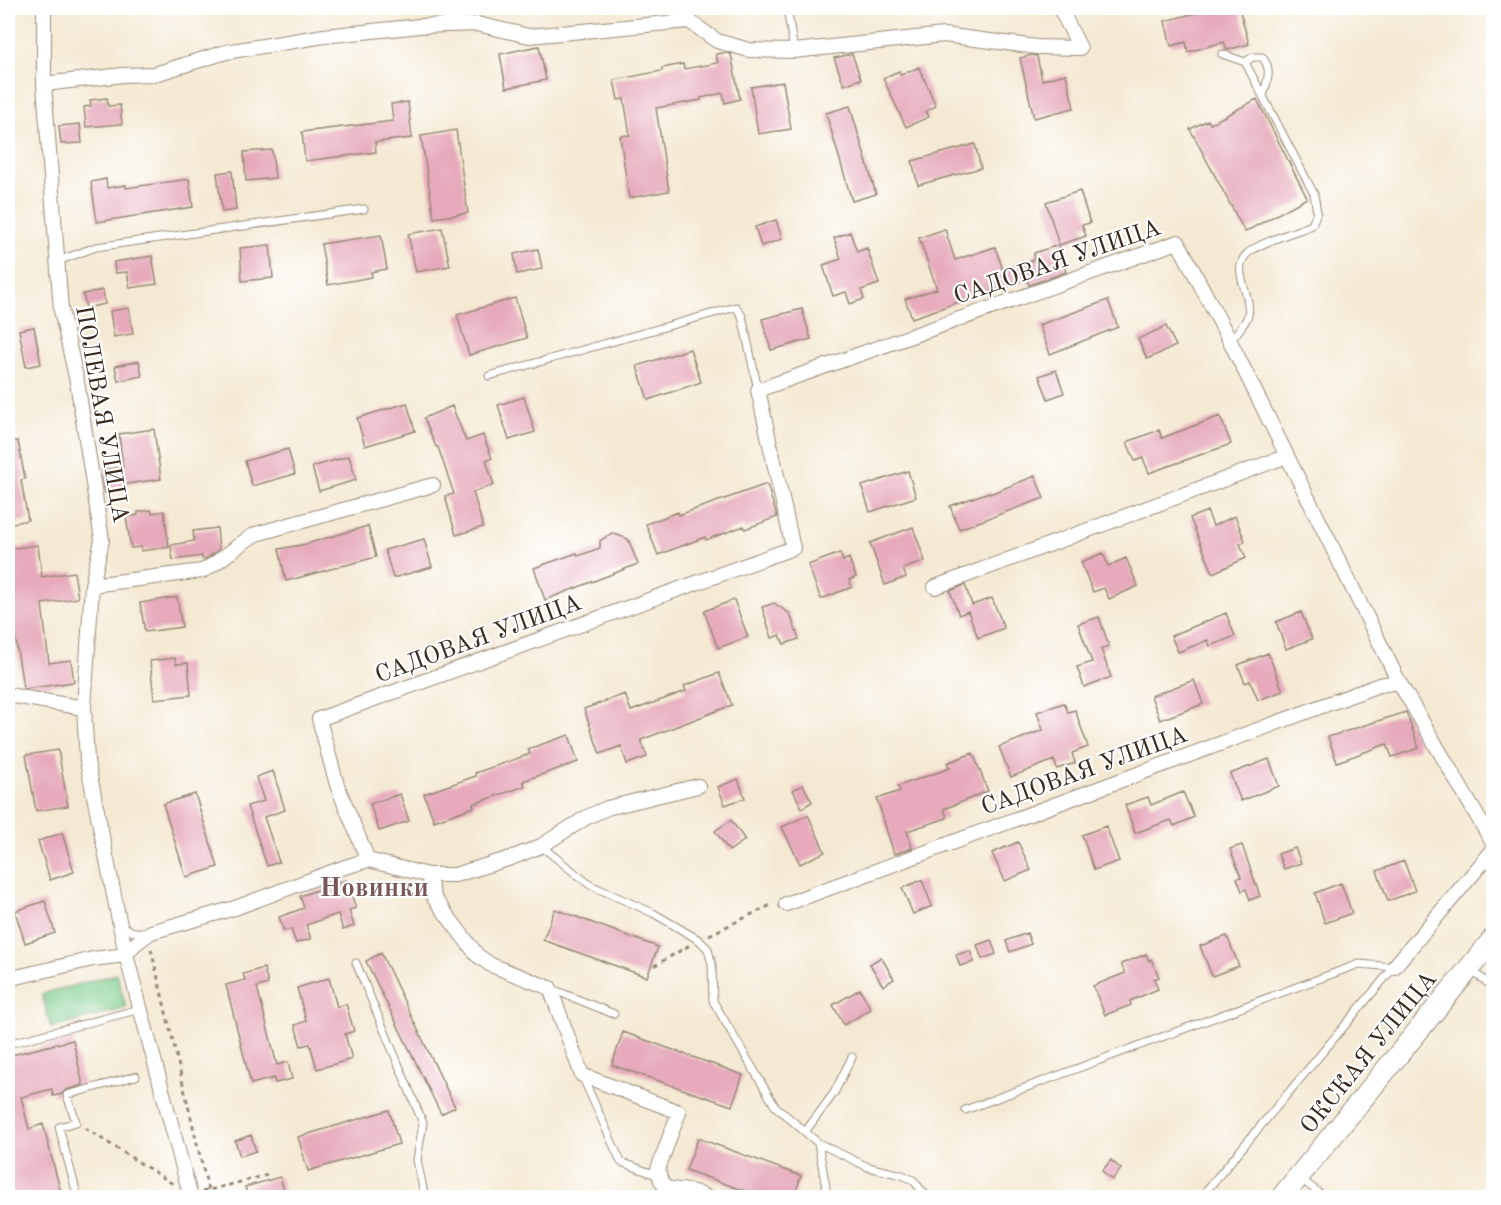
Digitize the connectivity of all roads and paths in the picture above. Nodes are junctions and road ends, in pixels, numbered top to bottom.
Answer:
1 (44, 8) edge
2 (696, 8) edge
3 (787, 8) edge
4 (1060, 8) edge
5 (688, 14) edge
6 (794, 51) junction
7 (1222, 54) dead end
8 (1245, 63) junction
9 (44, 84) junction
10 (1263, 96) junction
11 (364, 209) dead end
12 (58, 261) junction
13 (1230, 341) junction
14 (489, 376) dead end
15 (759, 390) junction
16 (1287, 456) junction
17 (433, 485) dead end
18 (92, 585) junction
19 (935, 587) dead end
20 (1399, 682) junction
21 (8, 695) edge
22 (84, 708) junction
23 (698, 786) dead end
24 (1494, 845) edge
25 (541, 846) junction
26 (1494, 849) edge
27 (368, 860) junction
28 (428, 876) junction
29 (786, 904) joint
30 (118, 923) junction
31 (151, 932) junction
32 (1494, 938) edge
33 (699, 940) junction
34 (126, 956) junction
35 (356, 963) dead end
36 (654, 966) dead end
37 (1394, 966) junction
38 (1469, 968) junction
39 (8, 979) edge
40 (550, 988) junction
41 (1494, 988) edge
42 (140, 1009) junction
43 (614, 1014) dead end
44 (8, 1044) edge
45 (852, 1057) dead end
46 (582, 1075) junction
47 (136, 1076) dead end
48 (965, 1110) dead end
49 (76, 1122) junction
50 (805, 1132) junction
51 (818, 1143) junction
52 (271, 1174) dead end
53 (659, 1176) junction
54 (1298, 1177) junction
55 (208, 1190) junction
56 (78, 1197) edge
57 (188, 1197) edge
58 (210, 1197) edge
59 (425, 1197) edge
60 (708, 1197) edge
61 (820, 1197) edge
62 (928, 1197) edge
63 (1200, 1197) edge
64 (1281, 1197) edge
65 (1325, 1197) edge

1 - 9 street, ПОЛЕВАЯ УЛИЦА
2 - 5 lane
3 - 6 lane
4 - 6 street
5 - 6 street
5 - 9 street
7 - 8 lane
8 - 10 lane
8 - 10 lane
9 - 12 street, ПОЛЕВАЯ УЛИЦА
10 - 13 lane
11 - 12 lane
12 - 18 street, ПОЛЕВАЯ УЛИЦА
13 - 15 street, САДОВАЯ УЛИЦА
13 - 16 street, САДОВАЯ УЛИЦА
14 - 15 lane
15 - 27 street, САДОВАЯ УЛИЦА
16 - 19 street
16 - 20 street, САДОВАЯ УЛИЦА
17 - 18 street
18 - 22 street, ПОЛЕВАЯ УЛИЦА
20 - 24 street, САДОВАЯ УЛИЦА
20 - 29 street, САДОВАЯ УЛИЦА
21 - 22 street
22 - 30 street, ПОЛЕВАЯ УЛИЦА
23 - 25 street
25 - 28 street
25 - 33 lane
26 - 37 street
27 - 28 street
27 - 31 street
28 - 40 street
29 - 33 path
30 - 31 lane
30 - 34 street, ПОЛЕВАЯ УЛИЦА
31 - 34 street
31 - 55 path
32 - 38 main road, ОКСКАЯ УЛИЦА
33 - 36 path
33 - 50 lane
34 - 39 street
34 - 42 street, ПОЛЕВАЯ УЛИЦА
35 - 59 lane
37 - 48 lane
37 - 63 lane
38 - 41 lane
38 - 54 main road, ОКСКАЯ УЛИЦА
40 - 43 lane
40 - 46 street
42 - 44 lane
42 - 57 street, ПОЛЕВАЯ УЛИЦА
45 - 50 lane
46 - 53 lane
46 - 53 street
47 - 49 lane
49 - 56 lane
49 - 57 path
50 - 51 lane
51 - 61 lane
51 - 62 lane
52 - 55 path
53 - 60 street
54 - 64 main road, ОКСКАЯ УЛИЦА
54 - 65 lane
55 - 57 path
55 - 58 path

